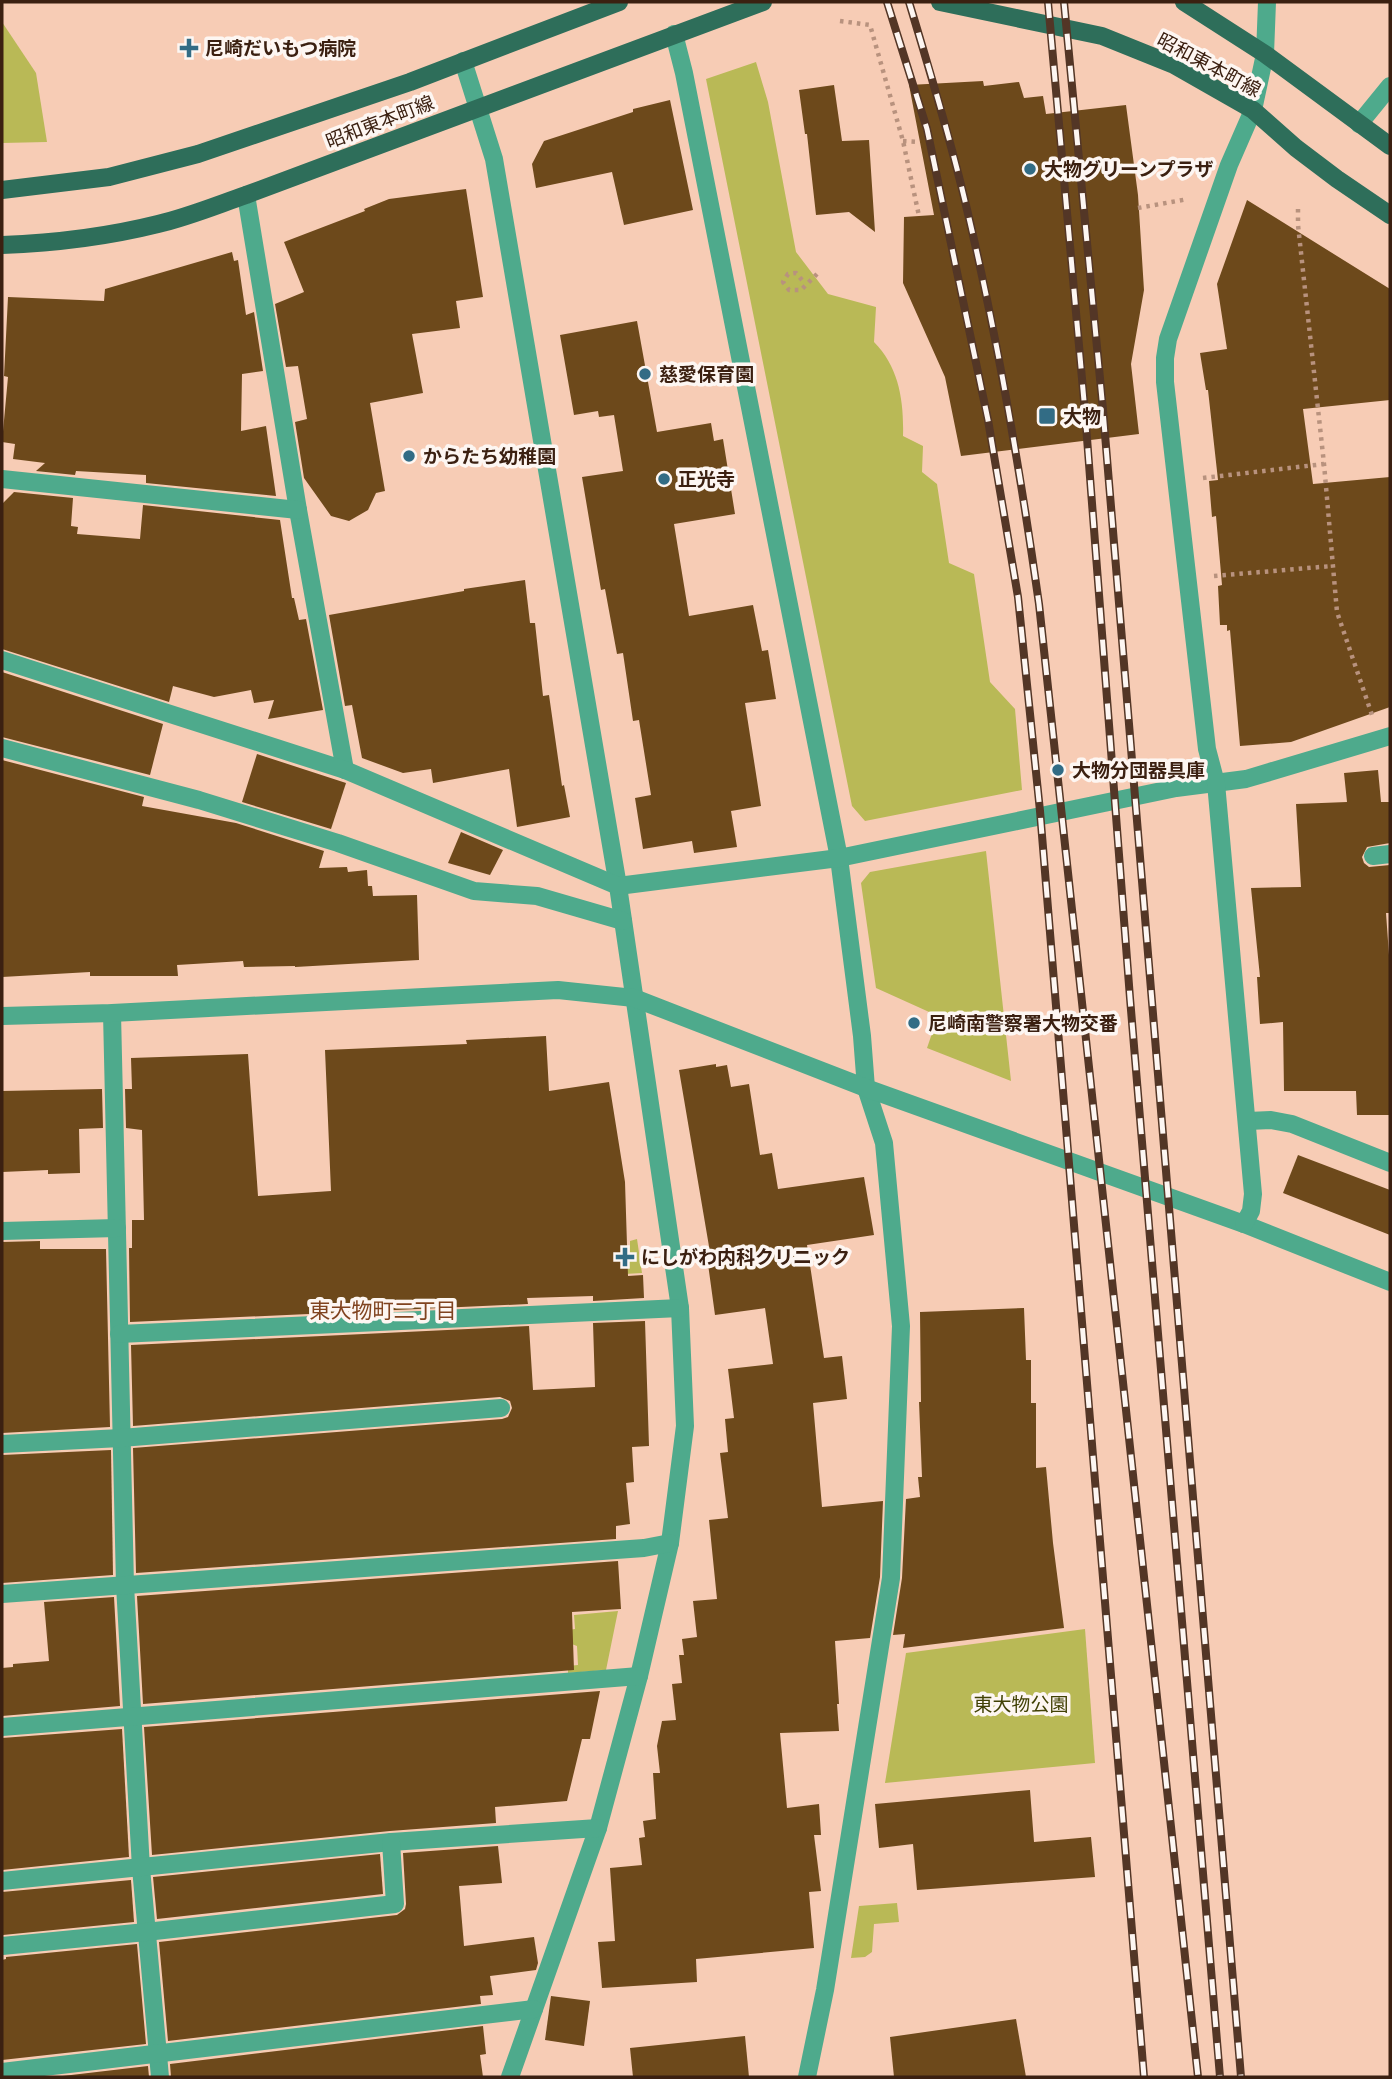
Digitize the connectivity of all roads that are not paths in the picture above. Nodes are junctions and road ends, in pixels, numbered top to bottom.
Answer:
1 (619, 2) edge
2 (763, 2) edge
3 (940, 2) edge
4 (1184, 2) edge
5 (1267, 2) edge
6 (674, 34) junction
7 (1265, 54) junction
8 (463, 61) junction
9 (1390, 86) edge
10 (479, 108) junction
11 (1252, 110) junction
12 (1359, 124) junction
13 (1390, 146) edge
14 (2, 190) edge
15 (246, 195) junction
16 (1390, 215) edge
17 (2, 245) edge
18 (2, 478) edge
19 (298, 510) junction
20 (2, 660) edge
21 (1385, 737) edge
22 (2, 748) edge
23 (345, 770) junction
24 (1216, 783) junction
25 (839, 858) junction
26 (618, 886) junction
27 (623, 921) junction
28 (634, 998) junction
29 (112, 1013) junction
30 (2, 1016) edge
31 (866, 1088) junction
32 (1248, 1121) junction
33 (1390, 1163) edge
34 (1244, 1224) junction
35 (117, 1228) junction
36 (2, 1231) edge
37 (1390, 1282) edge
38 (680, 1308) junction
39 (119, 1334) junction
40 (501, 1408) dead end
41 (121, 1438) junction
42 (2, 1444) edge
43 (670, 1543) junction
44 (125, 1585) junction
45 (2, 1594) edge
46 (639, 1676) junction
47 (132, 1715) junction
48 (2, 1727) edge
49 (597, 1828) junction
50 (391, 1842) junction
51 (141, 1868) junction
52 (2, 1881) edge
53 (146, 1933) junction
54 (2, 1946) edge
55 (534, 2009) junction
56 (158, 2054) junction
57 (2, 2072) edge
58 (160, 2077) edge
59 (510, 2077) edge
60 (807, 2077) edge

1 - 8 main road, 昭和東本町線
2 - 6 main road, 昭和東本町線
3 - 11 main road, 昭和東本町線
4 - 7 main road, 昭和東本町線
5 - 7 street
6 - 10 main road, 昭和東本町線
6 - 25 street
7 - 11 street
7 - 12 main road, 昭和東本町線
8 - 10 street
8 - 14 main road, 昭和東本町線
9 - 12 street
10 - 15 main road, 昭和東本町線
10 - 26 street
11 - 16 main road, 昭和東本町線
11 - 24 street
12 - 13 main road, 昭和東本町線
15 - 17 main road, 昭和東本町線
15 - 19 street
18 - 19 street
19 - 23 street
20 - 23 street
21 - 24 street
22 - 27 street
23 - 26 street
24 - 25 street
24 - 32 street
25 - 26 street
25 - 31 street
26 - 27 street
27 - 28 street
28 - 29 street
28 - 31 street
28 - 38 street
29 - 30 street
29 - 35 street
31 - 34 street
31 - 60 street
32 - 33 street
32 - 34 street
34 - 37 street
35 - 36 street
35 - 39 street
38 - 39 street
38 - 43 street
39 - 41 street
40 - 41 street
41 - 42 street
41 - 44 street
43 - 44 street
43 - 46 street
44 - 45 street
44 - 47 street
46 - 47 street
46 - 49 street
47 - 48 street
47 - 51 street
49 - 50 street
49 - 55 street
50 - 51 street
50 - 53 street
51 - 52 street
51 - 53 street
53 - 54 street
53 - 56 street
55 - 56 street
55 - 59 street
56 - 57 street
56 - 58 street

